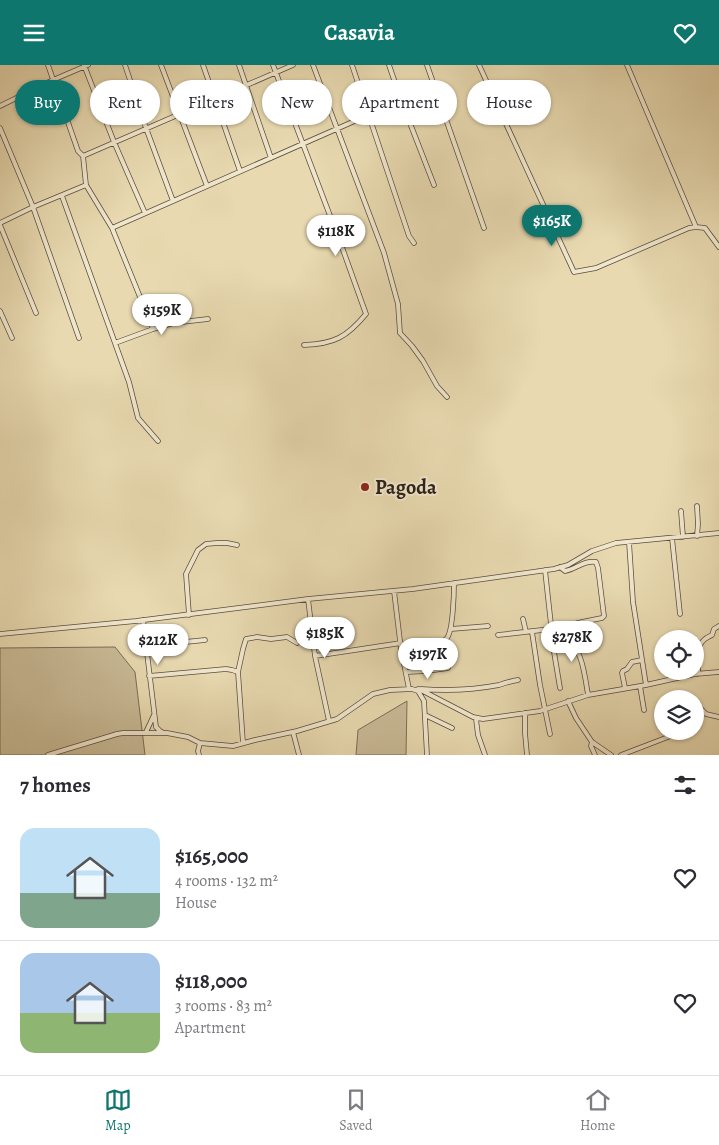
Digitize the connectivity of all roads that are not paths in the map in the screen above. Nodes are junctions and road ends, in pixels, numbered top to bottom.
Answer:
1 (48, 65) edge
2 (86, 65) edge
3 (124, 65) edge
4 (161, 65) edge
5 (203, 65) edge
6 (239, 65) edge
7 (273, 65) edge
8 (293, 65) edge
9 (313, 65) edge
10 (352, 65) edge
11 (388, 65) edge
12 (427, 65) edge
13 (479, 65) edge
14 (627, 65) edge
15 (276, 72) junction
16 (53, 80) joint
17 (208, 80) edge
18 (244, 80) edge
19 (357, 80) edge
20 (394, 80) edge
21 (432, 80) edge
22 (252, 82) edge
23 (170, 88) edge
24 (15, 99) edge
25 (252, 103) edge
26 (0, 106) edge
27 (170, 118) edge
28 (69, 125) edge
29 (184, 125) edge
30 (224, 125) edge
31 (345, 125) edge
32 (373, 125) edge
33 (411, 125) edge
34 (448, 125) edge
35 (0, 128) edge
36 (146, 128) junction
37 (336, 129) junction
38 (114, 142) junction
39 (303, 143) junction
40 (82, 155) junction
41 (271, 158) junction
42 (240, 171) junction
43 (86, 185) junction
44 (434, 185) dead end
45 (207, 186) junction
46 (62, 195) junction
47 (173, 201) junction
48 (34, 207) junction
49 (145, 213) junction
50 (0, 224) edge
51 (696, 227) junction
52 (112, 228) junction
53 (484, 228) dead end
54 (414, 243) dead end
55 (719, 247) edge
56 (0, 311) edge
57 (36, 313) dead end
58 (208, 319) dead end
59 (153, 329) junction
60 (12, 338) dead end
61 (79, 338) dead end
62 (115, 343) junction
63 (304, 345) dead end
64 (447, 397) dead end
65 (158, 441) dead end
66 (697, 507) dead end
67 (681, 511) dead end
68 (719, 533) edge
69 (697, 535) junction
70 (683, 537) junction
71 (672, 538) junction
72 (629, 542) junction
73 (237, 545) dead end
74 (560, 567) junction
75 (545, 571) junction
76 (454, 583) junction
77 (394, 591) junction
78 (308, 599) junction
79 (680, 614) dead end
80 (189, 615) junction
81 (523, 619) dead end
82 (144, 620) junction
83 (488, 626) dead end
84 (719, 626) edge
85 (560, 628) junction
86 (451, 629) junction
87 (551, 630) junction
88 (526, 632) junction
89 (532, 632) junction
90 (0, 634) edge
91 (498, 635) dead end
92 (704, 639) edge
93 (205, 640) dead end
94 (298, 643) dead end
95 (401, 643) junction
96 (146, 646) junction
97 (401, 649) junction
98 (315, 656) junction
99 (642, 660) junction
100 (448, 668) dead end
101 (238, 672) junction
102 (406, 672) junction
103 (719, 672) edge
104 (704, 673) edge
105 (150, 676) junction
106 (518, 680) dead end
107 (670, 680) edge
108 (646, 685) junction
109 (640, 686) junction
110 (560, 688) dead end
111 (409, 689) junction
112 (417, 689) junction
113 (625, 689) junction
114 (588, 695) junction
115 (568, 701) junction
116 (544, 709) junction
117 (644, 710) dead end
118 (704, 712) edge
119 (155, 713) junction
120 (525, 713) junction
121 (425, 715) junction
122 (719, 717) edge
123 (476, 719) junction
124 (329, 721) junction
125 (452, 728) dead end
126 (146, 732) junction
127 (293, 732) junction
128 (166, 733) junction
129 (550, 734) dead end
130 (660, 740) edge
131 (592, 742) junction
132 (200, 743) junction
133 (243, 743) junction
134 (48, 755) edge
135 (199, 755) edge
136 (298, 755) edge
137 (427, 755) edge
138 (485, 755) edge
139 (527, 755) edge
140 (595, 755) edge
141 (611, 755) edge
142 (622, 755) edge

1 - 16 street
2 - 16 street
2 - 38 street
3 - 36 street
4 - 23 street
5 - 17 street
6 - 18 street
7 - 15 street
8 - 15 street
9 - 37 street
10 - 19 street
11 - 20 street
12 - 21 street
13 - 51 street
14 - 51 street
15 - 22 street
15 - 39 street
24 - 26 street
25 - 41 street
27 - 36 street
28 - 40 street
29 - 45 street
30 - 42 street
31 - 37 street
32 - 54 street
33 - 44 street
34 - 53 street
35 - 48 street
36 - 38 street
36 - 47 street
37 - 39 street
37 - 64 street
38 - 40 street
38 - 49 street
39 - 41 street
39 - 63 street
40 - 43 street
41 - 42 street
42 - 45 street
43 - 46 street
43 - 52 street
45 - 47 street
46 - 48 street
46 - 62 street
47 - 49 street
48 - 50 street
48 - 61 street
49 - 52 street
50 - 57 street
51 - 55 street
52 - 59 street
56 - 60 street
58 - 59 street
59 - 62 street
62 - 65 street
66 - 69 street
67 - 70 street
68 - 69 street
69 - 70 street
70 - 71 street
71 - 72 street
71 - 79 street
72 - 74 street
72 - 99 street
73 - 80 street
74 - 75 street
74 - 85 street
75 - 76 street
75 - 87 street
76 - 77 street
76 - 86 street
77 - 78 street
77 - 95 street
78 - 80 street
78 - 98 street
80 - 82 street
81 - 88 street
82 - 90 street
82 - 96 street
83 - 86 street
84 - 92 street
85 - 87 street
85 - 114 street
86 - 97 street
87 - 89 street
87 - 110 street
88 - 89 street
88 - 91 street
89 - 116 street
93 - 96 street
94 - 101 street
95 - 97 street
95 - 98 street
96 - 105 street
97 - 102 street
98 - 124 street
99 - 108 street
99 - 113 street
100 - 102 street
101 - 105 street
101 - 133 street
102 - 111 street
103 - 104 street
105 - 119 street
106 - 112 street
107 - 108 street
108 - 109 street
109 - 113 street
109 - 117 street
111 - 112 street
111 - 124 street
112 - 121 street
112 - 123 street
113 - 114 street
114 - 115 street
115 - 116 street
115 - 131 street
116 - 120 street
116 - 129 street
118 - 122 street
119 - 126 street
119 - 128 street
120 - 123 street
120 - 139 street
121 - 125 street
121 - 137 street
123 - 138 street
124 - 127 street
126 - 128 street
126 - 134 street
127 - 133 street
127 - 136 street
128 - 132 street
130 - 142 street
131 - 140 street
131 - 141 street
132 - 133 street
132 - 135 street

